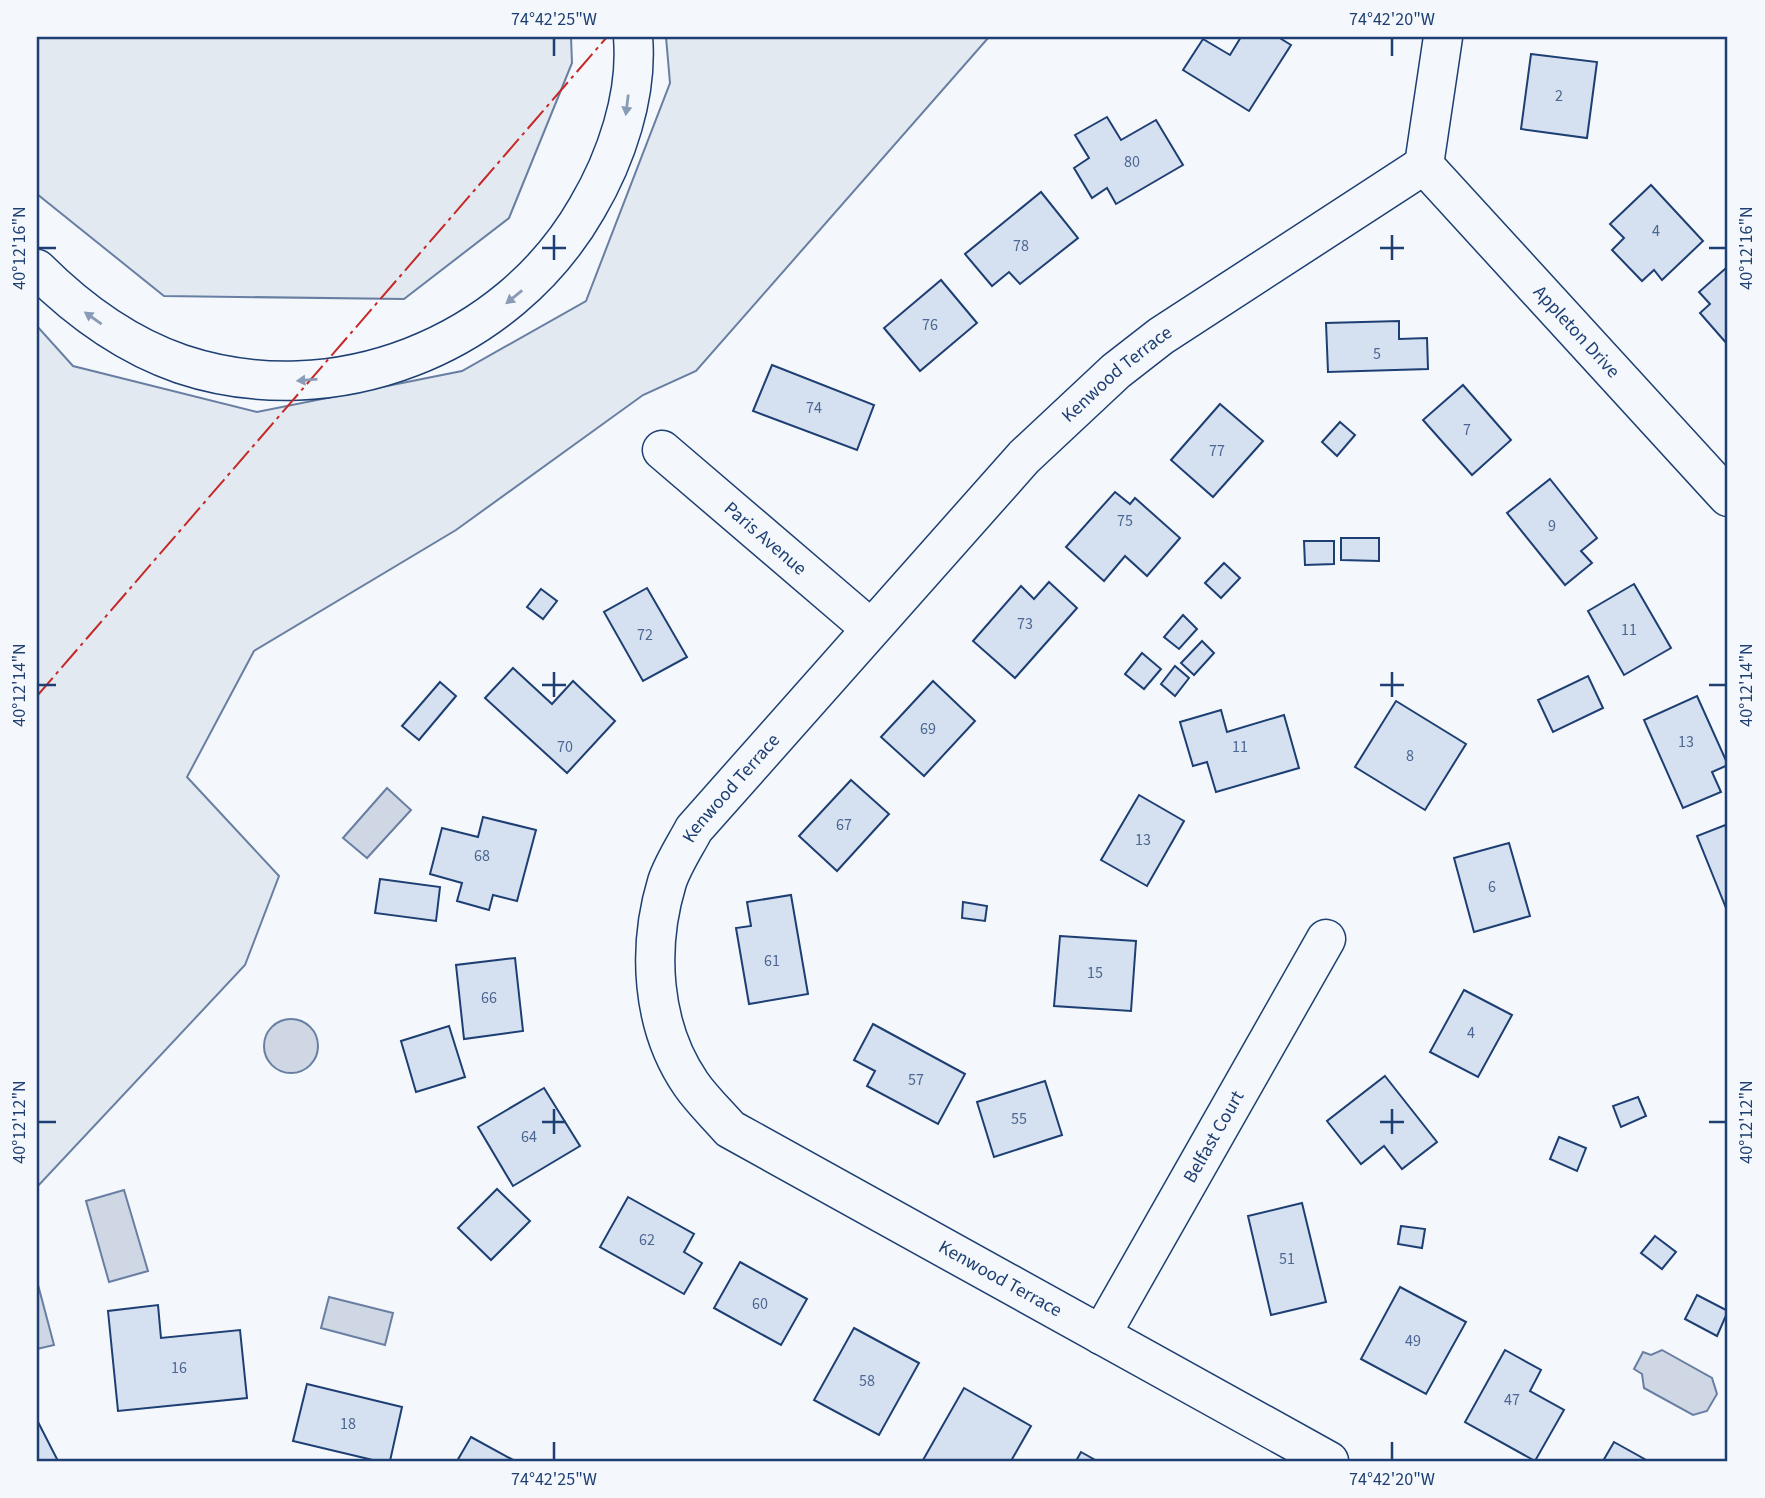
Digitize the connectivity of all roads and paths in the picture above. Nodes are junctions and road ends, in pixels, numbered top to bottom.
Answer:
1 (633, 37) edge
2 (1443, 37) edge
3 (1424, 165) junction
4 (37, 269) edge
5 (662, 450) dead end
6 (1728, 497) edge
7 (870, 628) junction
8 (1326, 939) dead end
9 (1101, 1335) junction
10 (1329, 1461) edge

1 -> 4 main road
2 - 3 main road
3 - 6 main road, Appleton Drive
3 - 7 main road, Kenwood Terrace
5 - 7 main road, Paris Avenue
7 - 9 main road, Kenwood Terrace
8 - 9 main road, Belfast Court
9 - 10 main road, Kenwood Terrace

